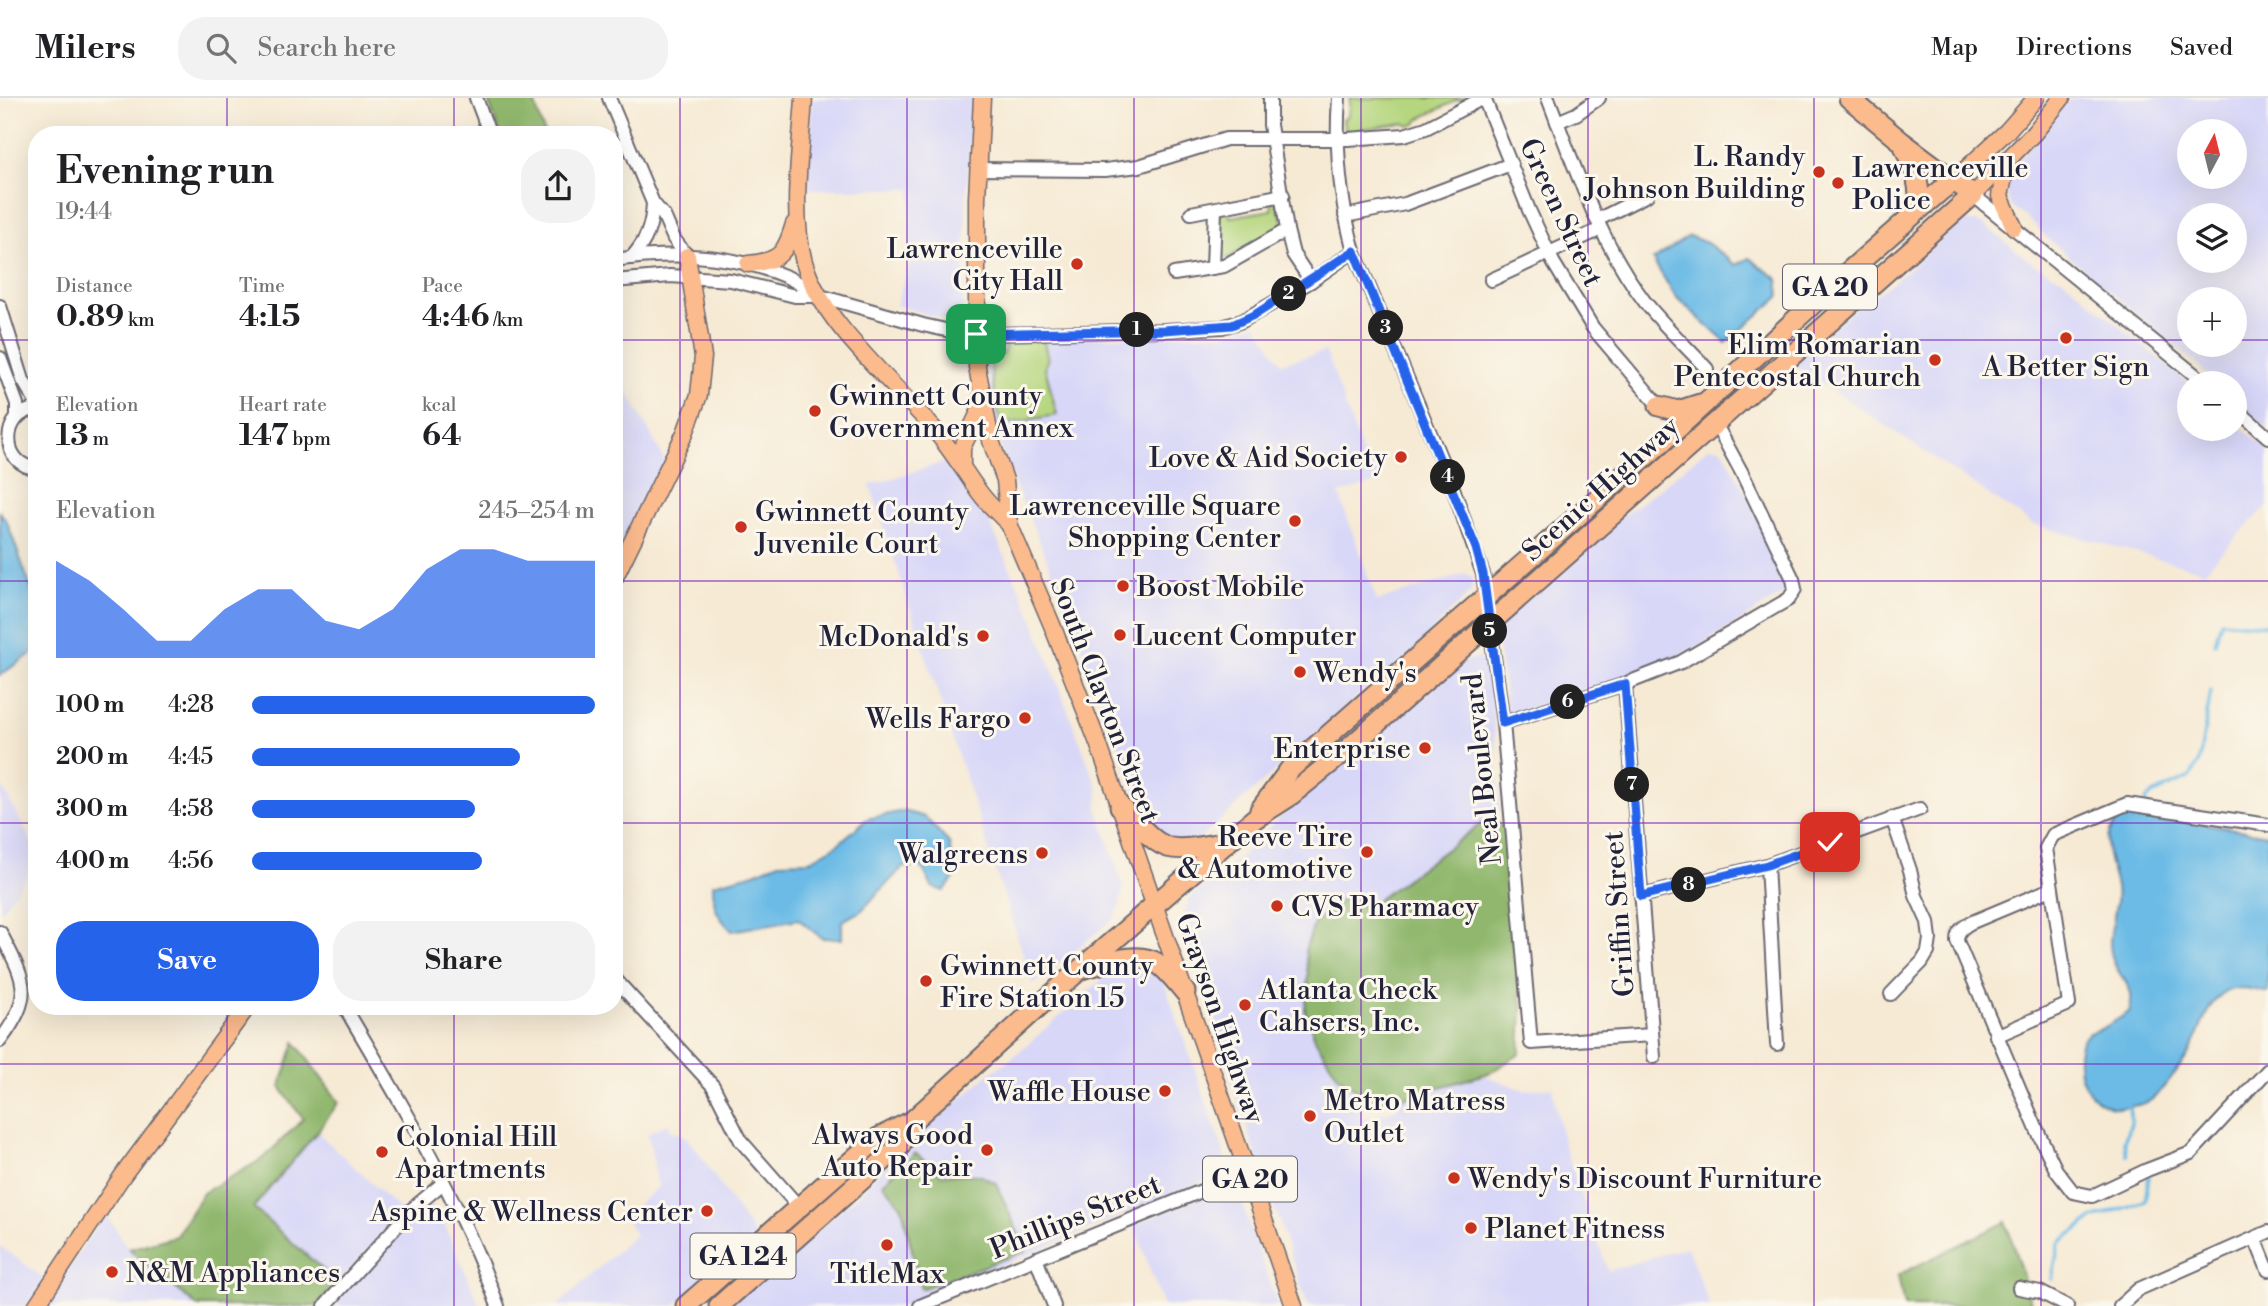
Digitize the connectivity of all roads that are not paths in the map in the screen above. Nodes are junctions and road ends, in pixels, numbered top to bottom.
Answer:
1 (477, 98) edge
2 (609, 98) edge
3 (804, 98) edge
4 (982, 98) edge
5 (1270, 98) edge
6 (1339, 98) edge
7 (1483, 98) edge
8 (1548, 98) edge
9 (1599, 98) edge
10 (1849, 98) edge
11 (2036, 98) edge
12 (2062, 98) edge
13 (1557, 122) junction
14 (487, 126) edge
15 (621, 126) edge
16 (623, 131) edge
17 (1272, 137) junction
18 (1336, 139) junction
19 (1902, 142) junction
20 (2007, 162) junction
21 (1511, 164) junction
22 (978, 169) junction
23 (1953, 181) junction
24 (1283, 195) junction
25 (1647, 195) dead end
26 (1973, 195) junction
27 (653, 202) junction
28 (1216, 209) junction
29 (1918, 210) junction
30 (798, 211) junction
31 (1191, 213) dead end
32 (1345, 216) junction
33 (1599, 225) junction
34 (2014, 227) junction
35 (1287, 230) junction
36 (1354, 251) junction
37 (1549, 255) junction
38 (687, 256) junction
39 (631, 258) junction
40 (623, 259) edge
41 (748, 264) junction
42 (1213, 268) junction
43 (1174, 274) dead end
44 (690, 276) junction
45 (623, 280) edge
46 (1491, 280) dead end
47 (1311, 281) junction
48 (820, 296) junction
49 (0, 306) edge
50 (976, 334) junction
51 (0, 358) edge
52 (1707, 369) dead end
53 (2190, 371) edge
54 (28, 390) edge
55 (1707, 401) junction
56 (982, 406) junction
57 (1660, 406) junction
58 (28, 411) edge
59 (17, 415) junction
60 (2247, 419) edge
61 (1715, 423) junction
62 (4, 432) edge
63 (2268, 437) edge
64 (1664, 440) junction
65 (6, 456) edge
66 (962, 464) junction
67 (28, 467) edge
68 (1009, 524) junction
69 (623, 560) edge
70 (1486, 598) junction
71 (1489, 624) junction
72 (1625, 684) junction
73 (1503, 723) junction
74 (1120, 806) junction
75 (1920, 810) dead end
76 (1892, 818) junction
77 (1254, 819) junction
78 (2268, 824) edge
79 (1228, 841) junction
80 (1767, 865) junction
81 (2051, 889) junction
82 (1641, 896) junction
83 (1154, 905) junction
84 (0, 932) edge
85 (1081, 969) junction
86 (623, 988) edge
87 (1185, 992) junction
88 (1891, 994) dead end
89 (241, 1015) edge
90 (349, 1015) edge
91 (1652, 1035) junction
92 (1996, 1036) junction
93 (0, 1041) edge
94 (1776, 1044) dead end
95 (1654, 1056) dead end
96 (2268, 1070) edge
97 (912, 1121) junction
98 (1248, 1172) junction
99 (443, 1183) junction
100 (799, 1207) junction
101 (814, 1222) junction
102 (2268, 1232) edge
103 (2255, 1238) junction
104 (1036, 1258) junction
105 (2268, 1270) edge
106 (2020, 1288) dead end
107 (36, 1306) edge
108 (326, 1306) edge
109 (498, 1306) edge
110 (686, 1306) edge
111 (719, 1306) edge
112 (920, 1306) edge
113 (1054, 1306) edge
114 (1294, 1306) edge
115 (2067, 1306) edge
116 (2120, 1306) edge

1 - 14 street
2 - 15 street
3 - 30 main road
4 - 22 main road, South Clayton Street
5 - 17 street
6 - 18 street, Neal Boulevard
7 - 18 street
7 - 21 street, Green Street
8 - 13 street
9 - 13 street
10 - 19 highway
11 - 23 main road, Scenic Highway
12 - 20 main road, Scenic Highway
13 - 33 street
16 - 27 street
17 - 18 street
17 - 22 street
17 - 24 street
18 - 32 street, Neal Boulevard
19 - 23 highway
19 - 29 highway
20 - 26 main road, Scenic Highway
20 - 34 main road
21 - 32 street
21 - 37 street, Green Street
22 - 50 main road, South Clayton Street
23 - 26 highway
23 - 29 highway, Scenic Highway
24 - 28 street
24 - 35 street
25 - 33 street
26 - 34 street
26 - 61 highway, Scenic Highway / GA 20
27 - 38 street
27 - 39 street
28 - 31 street
28 - 42 street
29 - 55 highway, Scenic Highway / GA 20
30 - 41 main road
30 - 48 main road
32 - 36 street, Neal Boulevard
33 - 37 street
33 - 52 street
34 - 53 street
35 - 42 street
35 - 47 street
36 - 47 street
36 - 70 street, Neal Boulevard
37 - 46 street
37 - 57 street, Green Street
38 - 39 street
38 - 41 street
38 - 44 main road
39 - 40 street
41 - 48 street
42 - 43 street
44 - 45 street
44 - 48 street
44 - 69 main road
47 - 50 street
48 - 50 street
48 - 66 main road
49 - 54 street
50 - 56 main road, South Clayton Street
51 - 59 street
55 - 57 highway
55 - 64 highway, Scenic Highway / GA 20
56 - 66 main road
56 - 68 main road, South Clayton Street
57 - 64 highway
58 - 59 street
59 - 62 street
60 - 63 street
61 - 71 highway, Scenic Highway / GA 20
61 - 72 street
62 - 65 street
64 - 70 highway, Scenic Highway / GA 20
65 - 67 street
66 - 68 main road
68 - 74 main road, South Clayton Street
70 - 71 street, Neal Boulevard
70 - 77 highway, Scenic Highway / GA 20
71 - 73 street, Neal Boulevard
71 - 77 highway, Scenic Highway / GA 20
72 - 73 street
72 - 82 street, Griffin Street
73 - 91 street, Neal Boulevard
74 - 79 highway
74 - 83 main road, South Clayton Street
75 - 76 street
76 - 80 street
76 - 88 street
77 - 79 highway, Scenic Highway / GA 20
78 - 81 street
79 - 83 highway, Scenic Highway / GA 20
80 - 82 street
80 - 94 street
81 - 92 street
81 - 92 street
82 - 91 street, Griffin Street
83 - 85 highway, Scenic Highway / GA 124
83 - 87 main road, Grayson Highway / GA 20
84 - 93 street
85 - 87 highway
85 - 97 highway, Scenic Highway / GA 124
86 - 100 street
87 - 98 main road, Grayson Highway / GA 20
89 - 107 main road
90 - 99 street
91 - 95 street, Griffin Street
92 - 96 street
97 - 100 highway, Scenic Highway / GA 124
97 - 101 highway, Scenic Highway / GA 124
98 - 104 street, Phillips Street
98 - 114 main road, Grayson Highway / GA 20
99 - 108 street
99 - 109 street
100 - 101 highway
100 - 110 highway, Scenic Highway / GA 124
101 - 111 highway, Scenic Highway / GA 124
102 - 103 street
103 - 105 street
103 - 116 street
104 - 112 street, Phillips Street
104 - 113 street
106 - 115 street

